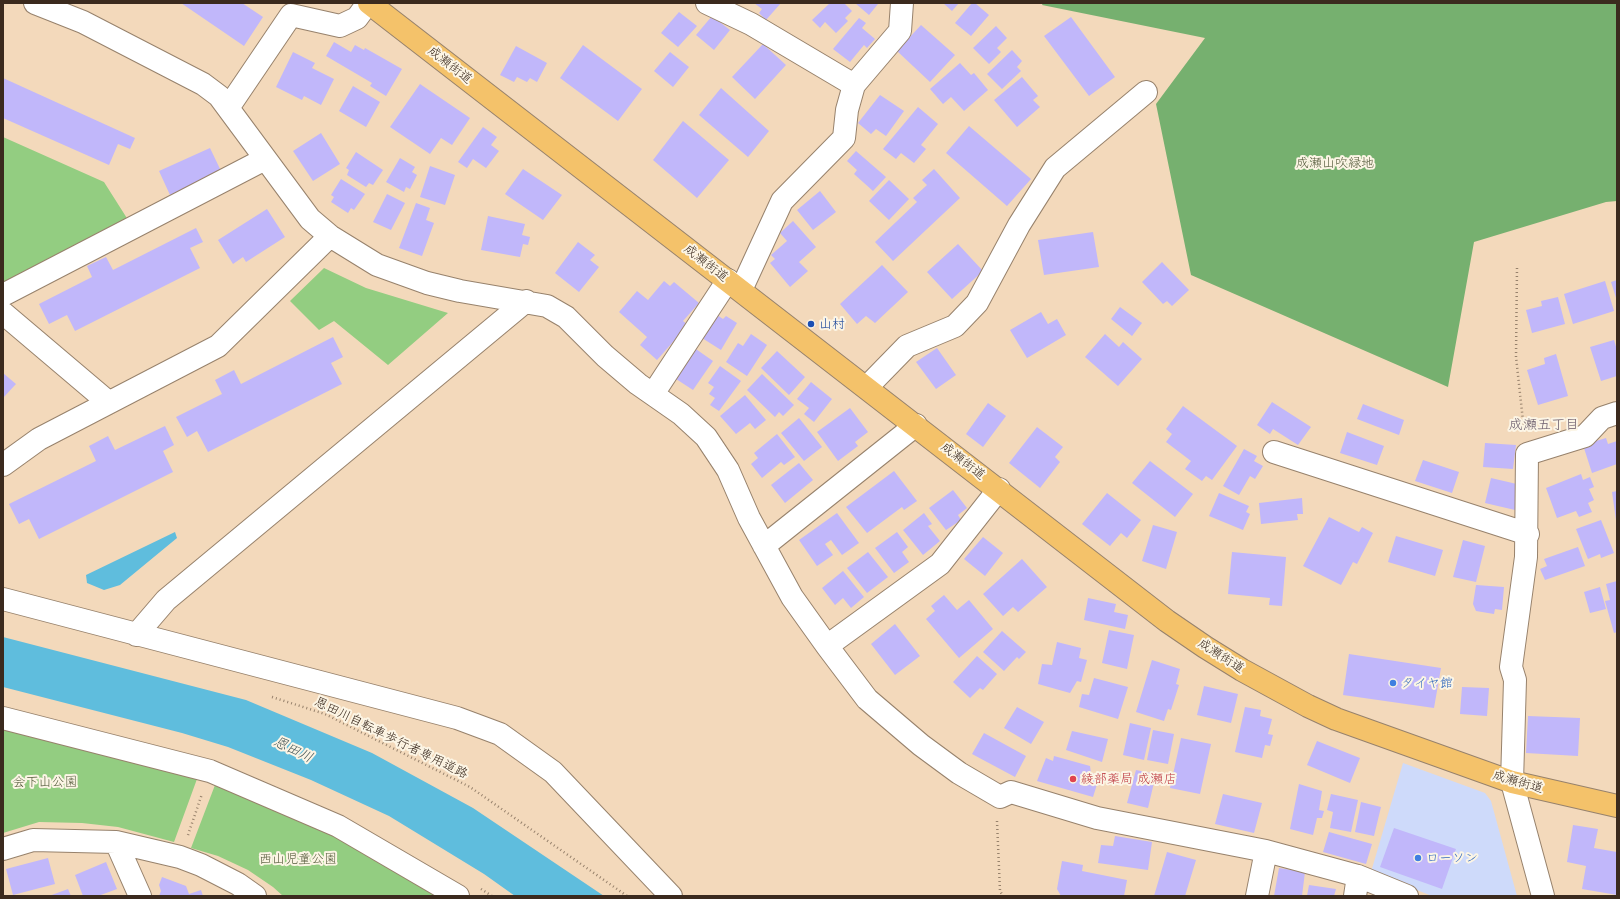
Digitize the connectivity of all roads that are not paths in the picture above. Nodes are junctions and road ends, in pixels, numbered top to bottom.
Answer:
1 (35, 3) edge
2 (369, 3) edge
3 (707, 3) edge
4 (902, 3) edge
5 (80, 12) edge
6 (854, 85) junction
7 (1146, 92) dead end
8 (228, 108) junction
9 (265, 159) junction
10 (330, 236) junction
11 (734, 285) junction
12 (3, 295) edge
13 (526, 301) junction
14 (3, 313) edge
15 (867, 387) junction
16 (653, 394) junction
17 (108, 402) junction
18 (1617, 413) edge
19 (916, 424) junction
20 (1274, 452) dead end
21 (3, 465) edge
22 (999, 489) junction
23 (1528, 534) junction
24 (764, 546) junction
25 (3, 600) edge
26 (136, 635) junction
27 (827, 646) junction
28 (3, 718) edge
29 (1512, 782) junction
30 (1617, 806) edge
31 (116, 842) junction
32 (3, 849) edge
33 (1266, 851) junction
34 (1357, 886) edge
35 (140, 896) edge
36 (255, 896) edge
37 (458, 896) edge
38 (670, 896) edge
39 (1257, 896) edge
40 (1407, 896) edge
41 (1543, 896) edge

1 - 5 street
2 - 8 street
2 - 11 main road, 成瀬街道
3 - 6 street
4 - 6 street
5 - 8 street
6 - 11 street
7 - 15 street
8 - 9 street
9 - 10 street
9 - 12 street
10 - 13 street
10 - 17 street
11 - 15 main road, 成瀬街道
11 - 16 street
13 - 16 street
13 - 26 street
14 - 17 street
15 - 19 main road, 成瀬街道
16 - 24 street
17 - 21 street
18 - 23 street
19 - 22 main road, 成瀬街道
19 - 24 street
20 - 23 street
22 - 27 street
22 - 29 main road, 成瀬街道
23 - 29 street
24 - 27 street
25 - 26 street
26 - 38 street
27 - 33 street
28 - 37 street
29 - 30 main road, 成瀬街道
29 - 41 street
31 - 32 street
31 - 35 street
31 - 36 street
33 - 34 street
33 - 39 street
34 - 40 street

